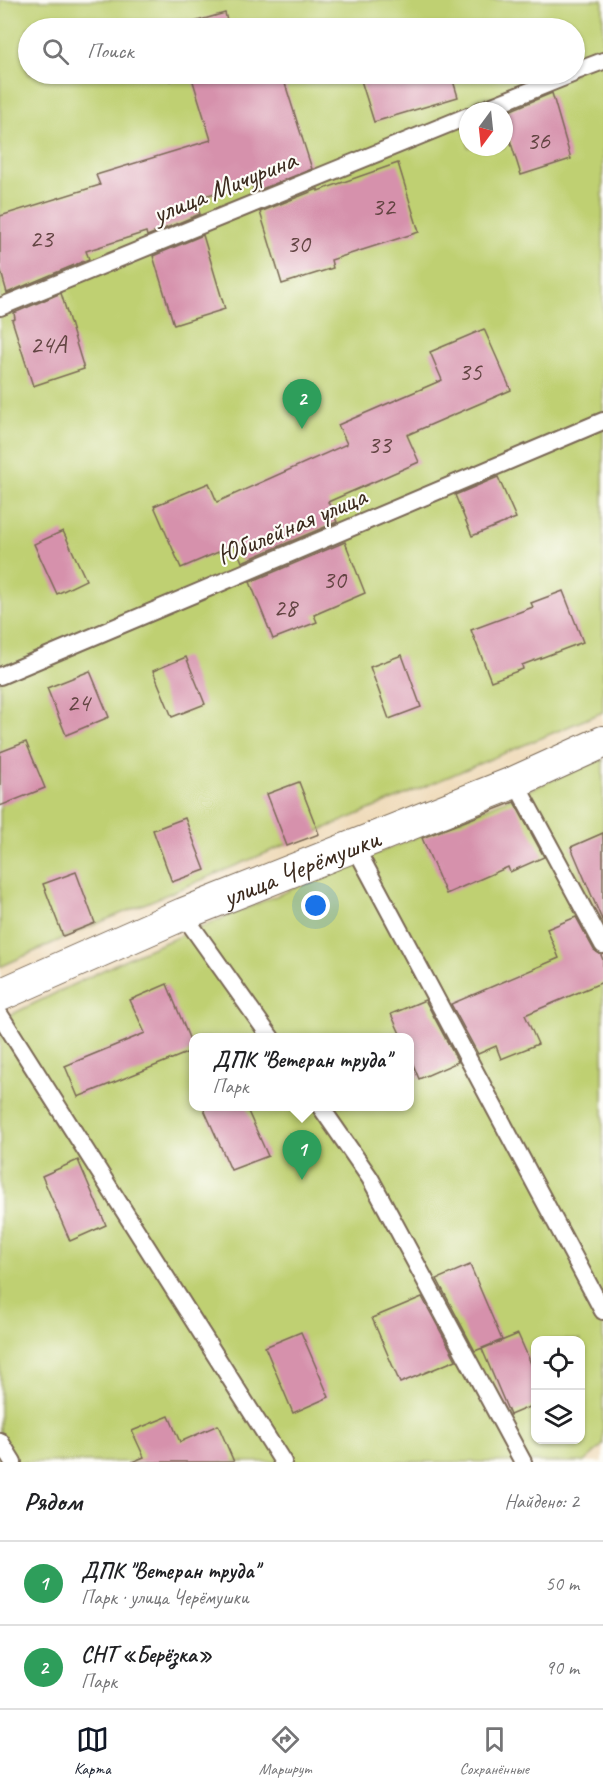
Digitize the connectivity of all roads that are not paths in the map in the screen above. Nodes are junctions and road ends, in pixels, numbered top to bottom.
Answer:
1 (603, 61) edge
2 (585, 68) edge
3 (546, 84) edge
4 (502, 102) edge
5 (459, 120) edge
6 (0, 307) edge
7 (603, 421) edge
8 (0, 676) edge
9 (603, 742) edge
10 (515, 782) junction
11 (354, 845) junction
12 (183, 914) junction
13 (603, 945) edge
14 (0, 995) edge
15 (0, 1015) edge
16 (267, 1033) edge
17 (323, 1111) edge
18 (603, 1311) edge
19 (0, 1441) edge
20 (13, 1462) edge
21 (283, 1462) edge
22 (523, 1462) edge

1 - 2 lane
3 - 4 lane
5 - 6 lane, улица Мичурина
7 - 8 lane, Юбилейная улица
9 - 10 street, улица Черёмушки
10 - 11 street, улица Черёмушки
10 - 13 lane
11 - 12 street, улица Черёмушки
11 - 18 lane
12 - 14 street, улица Черёмушки
12 - 16 lane
15 - 21 lane
17 - 22 lane
19 - 20 lane

